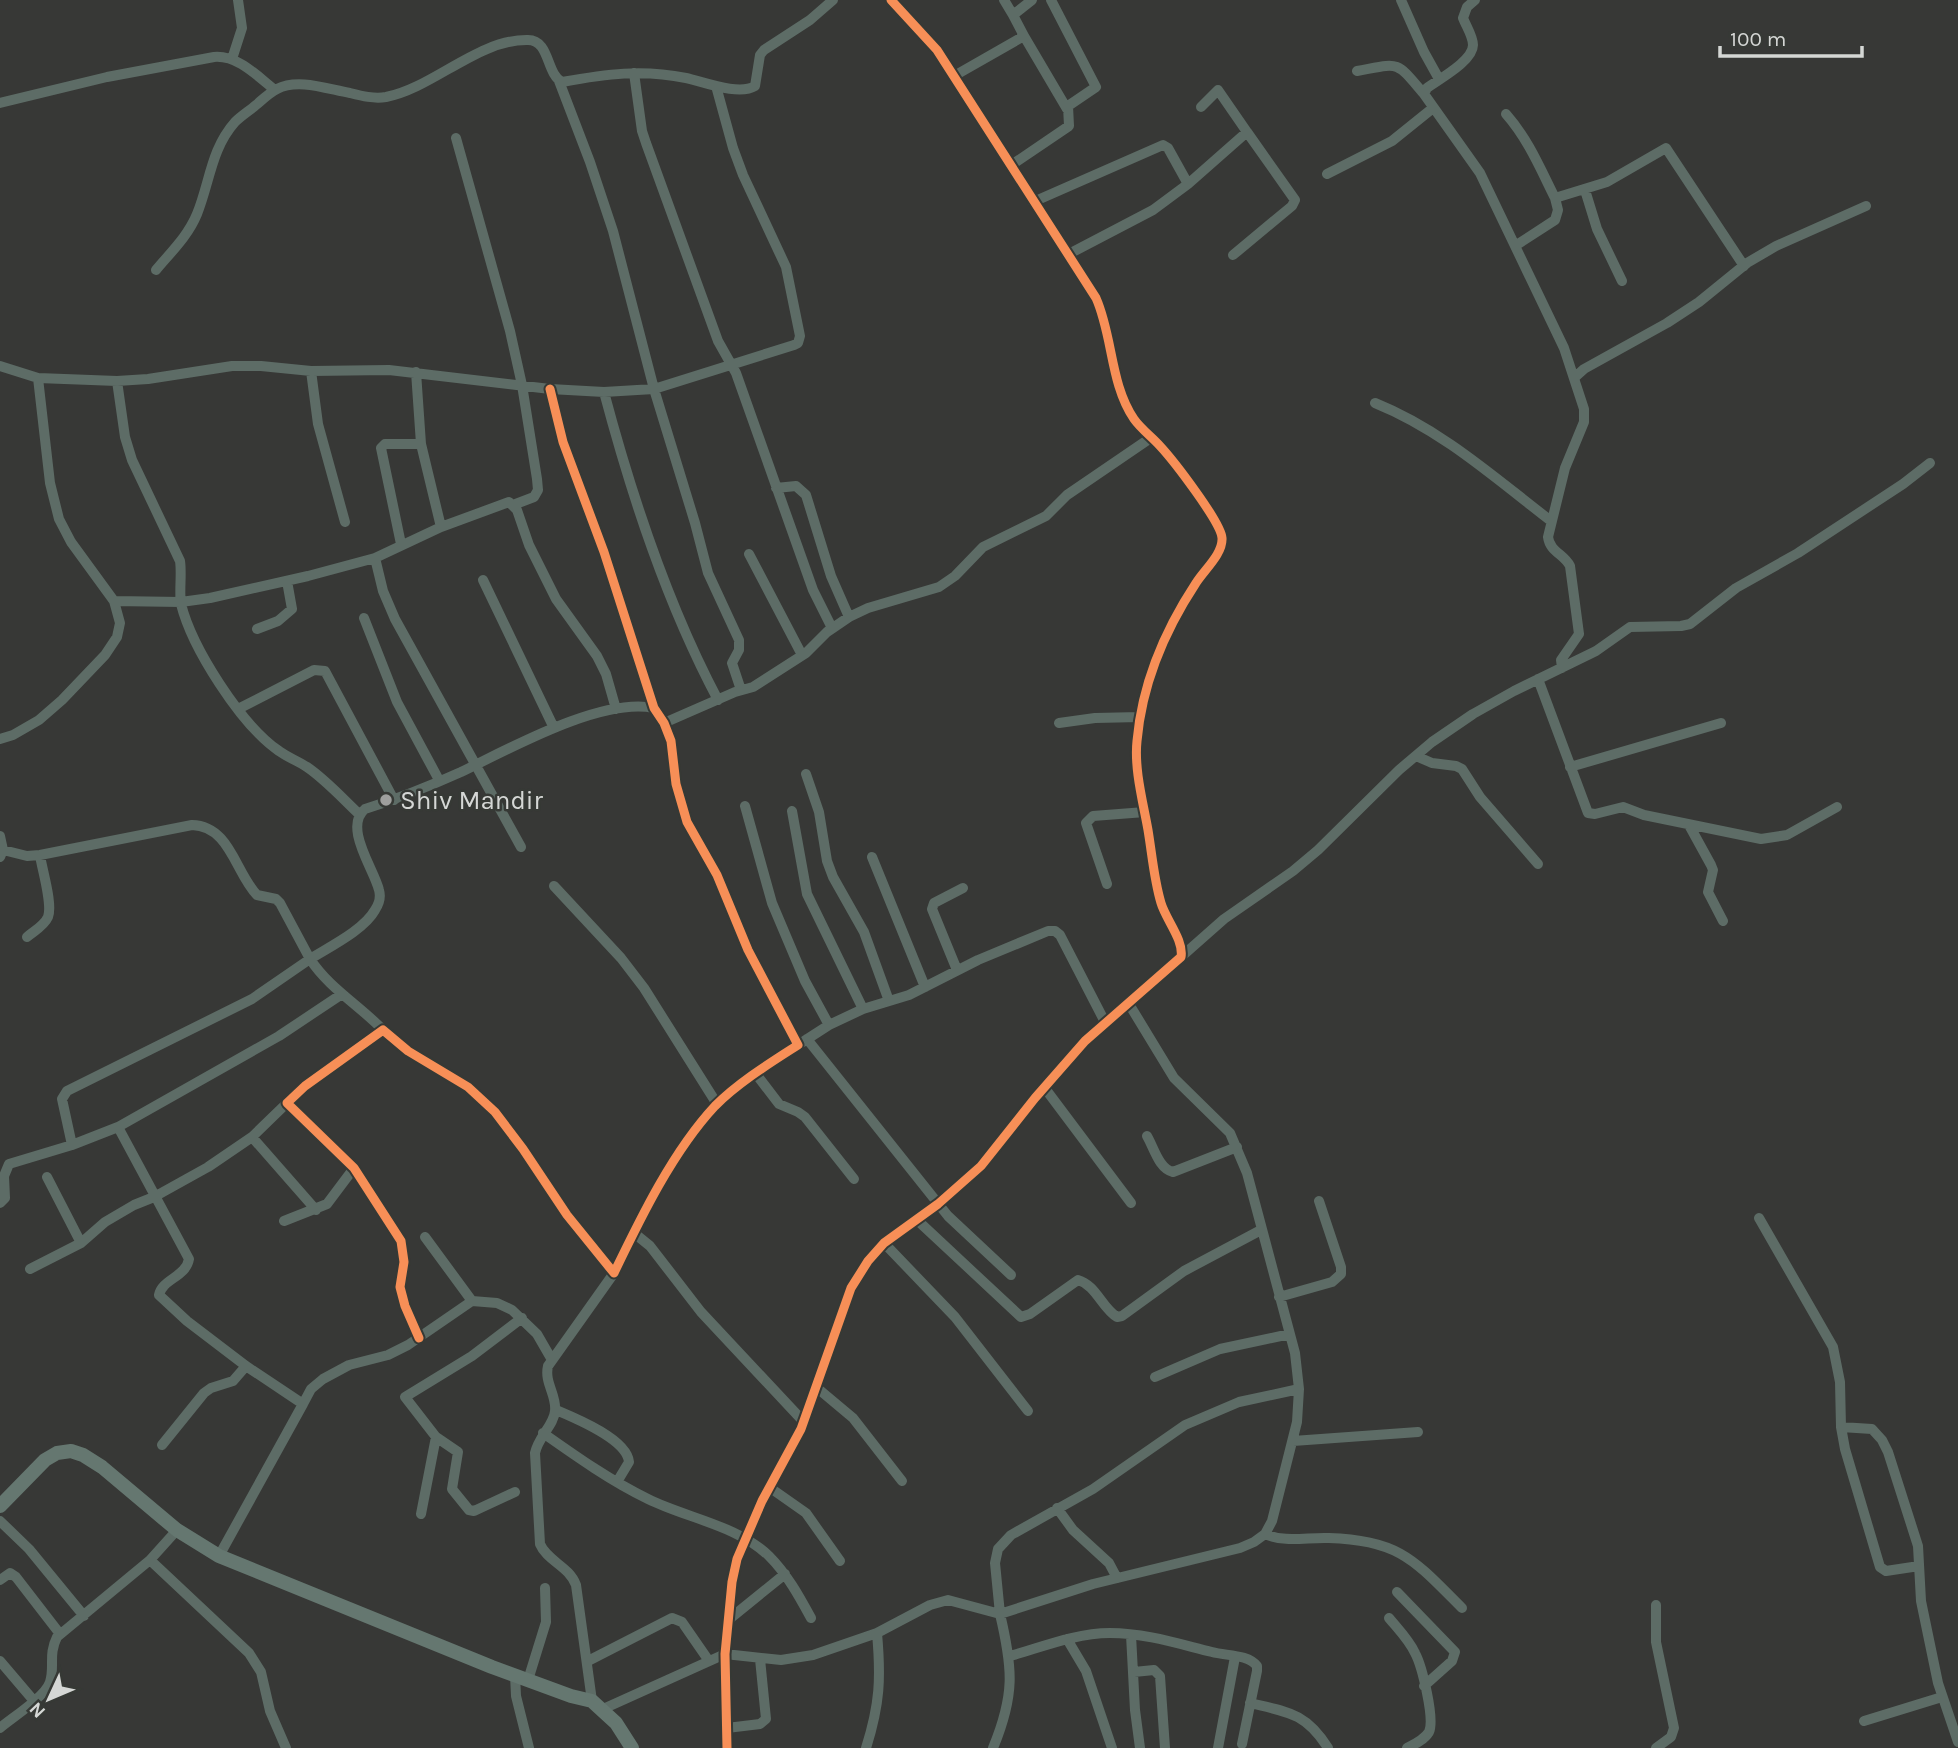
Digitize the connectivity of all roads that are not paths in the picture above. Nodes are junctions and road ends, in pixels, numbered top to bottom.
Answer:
1 (238, 0) edge
2 (833, 0) edge
3 (891, 0) edge
4 (1003, 0) edge
5 (1032, 0) edge
6 (1051, 0) edge
7 (1401, 0) edge
8 (1475, 0) edge
9 (1013, 15) junction
10 (1024, 36) junction
11 (232, 59) junction
12 (1357, 71) dead end
13 (634, 73) junction
14 (954, 76) junction
15 (1439, 79) junction
16 (559, 81) junction
17 (716, 86) junction
18 (275, 90) junction
19 (1424, 94) junction
20 (0, 103) edge
21 (1201, 107) dead end
22 (1433, 108) junction
23 (1067, 109) junction
24 (1506, 114) dead end
25 (1247, 132) junction
26 (456, 138) dead end
27 (1010, 166) junction
28 (1327, 174) dead end
29 (1188, 184) junction
30 (1585, 190) junction
31 (1555, 198) junction
32 (1033, 202) junction
33 (1866, 206) dead end
34 (1515, 246) junction
35 (1067, 255) junction
36 (1233, 255) dead end
37 (1744, 266) junction
38 (156, 270) dead end
39 (1622, 281) dead end
40 (0, 366) edge
41 (732, 366) junction
42 (311, 371) junction
43 (416, 372) junction
44 (1574, 377) junction
45 (38, 378) junction
46 (117, 381) junction
47 (522, 385) junction
48 (550, 389) junction
49 (654, 389) junction
50 (604, 392) junction
51 (1375, 403) dead end
52 (1152, 437) junction
53 (421, 444) junction
54 (1930, 463) dead end
55 (776, 488) junction
56 (513, 505) junction
57 (345, 522) dead end
58 (1551, 522) junction
59 (440, 527) junction
60 (401, 544) junction
61 (749, 554) dead end
62 (375, 558) junction
63 (483, 580) dead end
64 (287, 581) junction
65 (114, 600) junction
66 (181, 602) junction
67 (849, 617) junction
68 (364, 618) dead end
69 (832, 628) junction
70 (257, 629) dead end
71 (802, 655) junction
72 (1562, 668) junction
73 (1538, 679) junction
74 (741, 690) junction
75 (718, 700) junction
76 (654, 708) junction
77 (238, 709) junction
78 (616, 709) junction
79 (1140, 717) junction
80 (664, 723) junction
81 (1059, 723) dead end
82 (1721, 723) dead end
83 (554, 728) junction
84 (0, 739) edge
85 (1416, 756) junction
86 (476, 764) junction
87 (1570, 767) junction
88 (806, 774) dead end
89 (439, 780) junction
90 (394, 800) junction
91 (745, 806) dead end
92 (1837, 807) dead end
93 (792, 811) dead end
94 (1145, 812) junction
95 (359, 814) junction
96 (1689, 825) junction
97 (0, 836) edge
98 (521, 847) dead end
99 (2, 854) edge
100 (40, 855) junction
101 (872, 857) dead end
102 (1538, 864) dead end
103 (1107, 884) dead end
104 (555, 887) dead end
105 (963, 888) dead end
106 (1723, 921) dead end
107 (27, 937) dead end
108 (1181, 957) junction
109 (310, 959) junction
110 (957, 970) junction
111 (925, 987) junction
112 (342, 994) junction
113 (889, 1001) junction
114 (1129, 1004) junction
115 (863, 1009) junction
116 (1106, 1024) junction
117 (829, 1025) junction
118 (383, 1030) junction
119 (803, 1042) junction
120 (756, 1074) junction
121 (1044, 1087) junction
122 (287, 1103) junction
123 (717, 1104) junction
124 (118, 1127) junction
125 (1147, 1136) dead end
126 (252, 1137) junction
127 (72, 1145) junction
128 (1237, 1147) junction
129 (354, 1168) junction
130 (47, 1177) dead end
131 (854, 1179) dead end
132 (154, 1197) junction
133 (1319, 1201) dead end
134 (0, 1203) edge
135 (1131, 1203) dead end
136 (938, 1204) junction
137 (316, 1210) junction
138 (1759, 1218) dead end
139 (916, 1220) junction
140 (284, 1221) dead end
141 (1261, 1230) junction
142 (634, 1233) junction
143 (425, 1237) dead end
144 (81, 1243) junction
145 (884, 1243) junction
146 (30, 1269) dead end
147 (614, 1273) junction
148 (1011, 1275) dead end
149 (1279, 1297) junction
150 (472, 1301) junction
151 (522, 1318) junction
152 (1290, 1335) junction
153 (419, 1338) junction
154 (552, 1360) junction
155 (246, 1366) junction
156 (1155, 1377) dead end
157 (816, 1388) junction
158 (1299, 1389) junction
159 (303, 1404) junction
160 (556, 1410) junction
161 (1028, 1411) dead end
162 (803, 1421) junction
163 (1841, 1427) junction
164 (1418, 1432) dead end
165 (543, 1433) junction
166 (436, 1437) junction
167 (1293, 1441) junction
168 (162, 1445) dead end
169 (902, 1481) dead end
170 (617, 1482) junction
171 (769, 1487) junction
172 (515, 1492) dead end
173 (0, 1506) edge
174 (1057, 1508) junction
175 (421, 1514) dead end
176 (0, 1521) edge
177 (177, 1530) junction
178 (1265, 1534) junction
179 (745, 1538) junction
180 (219, 1556) junction
181 (150, 1560) junction
182 (840, 1561) dead end
183 (1919, 1566) junction
184 (785, 1574) junction
185 (1117, 1578) junction
186 (0, 1580) edge
187 (545, 1588) dead end
188 (1397, 1592) dead end
189 (1656, 1605) dead end
190 (1462, 1608) dead end
191 (1000, 1614) junction
192 (84, 1616) junction
193 (811, 1618) dead end
194 (1389, 1618) dead end
195 (727, 1621) junction
196 (877, 1633) junction
197 (60, 1634) junction
198 (1130, 1635) junction
199 (1067, 1639) junction
200 (725, 1654) junction
201 (1010, 1657) junction
202 (1236, 1657) junction
203 (760, 1659) junction
204 (0, 1661) edge
205 (588, 1661) junction
206 (709, 1661) junction
207 (1134, 1672) junction
208 (521, 1678) junction
209 (1424, 1686) junction
210 (1942, 1697) junction
211 (34, 1701) junction
212 (1250, 1703) junction
213 (598, 1705) junction
214 (1864, 1721) dead end
215 (0, 1728) edge
216 (727, 1728) junction
217 (1958, 1742) edge
218 (1242, 1744) dead end
219 (286, 1748) edge
220 (529, 1748) edge
221 (632, 1748) edge
222 (727, 1748) edge
223 (866, 1748) edge
224 (993, 1748) edge
225 (1112, 1748) edge
226 (1140, 1748) edge
227 (1166, 1748) edge
228 (1218, 1748) edge
229 (1328, 1748) edge
230 (1407, 1748) edge
231 (1656, 1748) edge

1 - 11 street
2 - 17 street
3 - 14 street
4 - 9 street
5 - 9 street
6 - 23 street
7 - 15 street
8 - 15 street
9 - 10 street
10 - 14 street
10 - 23 street
11 - 18 street
11 - 20 street
12 - 19 street
13 - 16 street
13 - 17 street
13 - 41 street
14 - 27 street
15 - 19 street
16 - 18 street
16 - 49 street
17 - 41 street
18 - 38 street
19 - 22 street
21 - 25 street
22 - 28 street
22 - 34 street
23 - 27 street
24 - 31 street
25 - 29 street
25 - 36 street
26 - 47 street
27 - 32 street
29 - 32 street
29 - 35 street
30 - 31 street
30 - 37 street
30 - 39 street
31 - 34 street
32 - 35 street
33 - 37 street
34 - 44 street
35 - 52 street
37 - 44 street
40 - 45 street
41 - 49 street
41 - 55 street
42 - 43 street
42 - 46 street
42 - 57 street
43 - 47 street
43 - 53 street
44 - 58 street
45 - 46 street
45 - 65 street
46 - 66 street
47 - 48 street
47 - 56 street
48 - 50 street
48 - 76 street
49 - 50 street
49 - 74 street
50 - 75 street
51 - 58 street
52 - 67 street
52 - 79 street
53 - 59 street
53 - 60 street
54 - 72 street
55 - 67 street
55 - 69 street
56 - 59 street
56 - 78 street
58 - 72 street
59 - 60 street
60 - 62 street
61 - 71 street
62 - 64 street
62 - 86 street
63 - 83 street
64 - 66 street
64 - 70 street
65 - 66 street
65 - 84 street
66 - 77 street
67 - 69 street
68 - 89 street
69 - 71 street
71 - 74 street
72 - 73 street
73 - 85 street
73 - 87 street
74 - 75 street
75 - 80 street
76 - 78 street
76 - 80 street
77 - 90 street
77 - 95 street
78 - 83 street
79 - 81 street
79 - 94 street
80 - 119 street
82 - 87 street
83 - 86 street
85 - 102 street
85 - 108 street
86 - 89 street
86 - 98 street
87 - 96 street
88 - 113 street
89 - 90 street
90 - 95 street
91 - 117 street
92 - 96 street
93 - 115 street
94 - 103 street
94 - 108 street
95 - 109 street
96 - 106 street
97 - 99 street
99 - 100 street
100 - 107 street
100 - 109 street
101 - 111 street
104 - 123 street
105 - 110 street
108 - 114 street
109 - 112 street
109 - 127 street
110 - 111 street
110 - 116 street
111 - 113 street
112 - 118 street
112 - 124 street
113 - 115 street
114 - 116 street
114 - 128 street
115 - 117 street
116 - 121 street
117 - 119 street
118 - 122 street
118 - 147 street
119 - 120 street
119 - 136 street
120 - 123 street
120 - 131 street
121 - 135 street
121 - 136 street
122 - 126 street
122 - 129 street
123 - 142 street
124 - 127 street
124 - 132 street
125 - 128 street
126 - 132 street
126 - 137 street
127 - 134 street
128 - 141 street
129 - 137 street
129 - 153 street
130 - 144 street
132 - 144 street
132 - 155 street
133 - 149 street
136 - 139 street
136 - 148 street
137 - 140 street
138 - 163 street
139 - 141 street
139 - 145 street
141 - 149 street
142 - 147 street
142 - 162 street
143 - 150 street
144 - 146 street
145 - 157 street
145 - 161 street
147 - 154 street
149 - 152 street
150 - 151 street
150 - 153 street
151 - 154 street
151 - 166 street
152 - 156 street
152 - 158 street
153 - 159 street
154 - 160 street
155 - 159 street
155 - 168 street
157 - 162 street
157 - 169 street
158 - 167 street
158 - 174 street
159 - 180 street
160 - 165 street
160 - 170 street
162 - 171 street
163 - 183 street
163 - 183 street
164 - 167 street
165 - 170 street
165 - 205 street
166 - 172 street
166 - 175 street
167 - 178 street
170 - 179 street
171 - 179 street
171 - 182 street
173 - 177 main road
174 - 185 street
174 - 191 street
176 - 192 street
177 - 180 main road
177 - 181 street
178 - 185 street
178 - 190 street
179 - 184 street
179 - 195 street
180 - 208 main road
181 - 192 street
181 - 219 street
183 - 210 street
184 - 193 street
184 - 195 street
185 - 191 street
186 - 197 street
187 - 208 street
188 - 209 street
189 - 231 street
191 - 196 street
191 - 201 street
192 - 197 street
194 - 209 street
195 - 200 street
196 - 203 street
196 - 223 street
197 - 211 street
198 - 199 street
198 - 202 street
198 - 207 street
199 - 201 street
199 - 225 street
200 - 203 street
200 - 206 street
200 - 216 street
201 - 224 street
202 - 212 street
202 - 228 street
203 - 216 street
204 - 211 street
205 - 206 street
205 - 213 street
206 - 213 street
207 - 226 street
207 - 227 street
208 - 213 main road
208 - 220 street
209 - 230 street
210 - 214 street
210 - 217 street
211 - 215 street
212 - 218 street
212 - 229 street
213 - 221 main road
216 - 222 street

